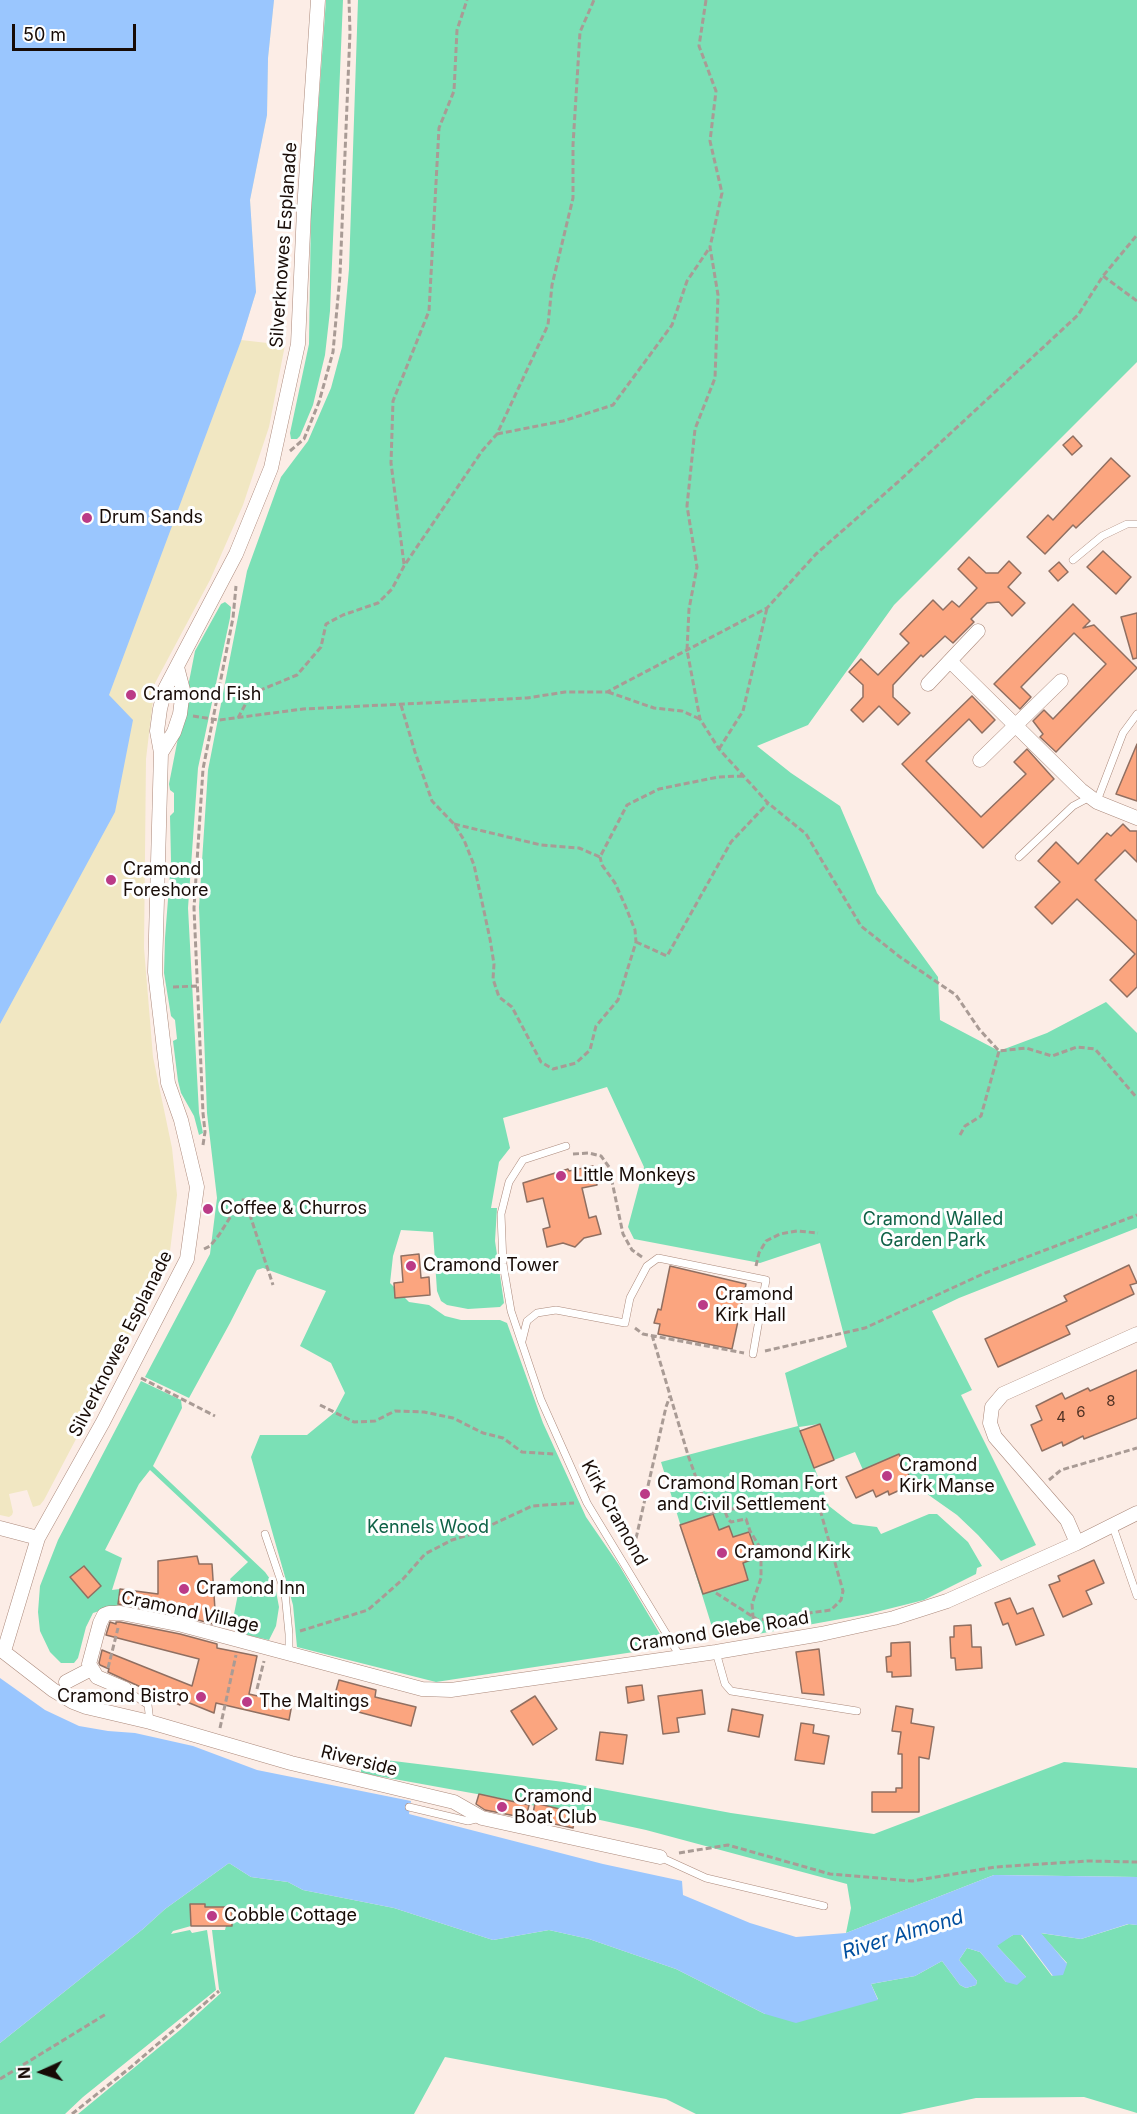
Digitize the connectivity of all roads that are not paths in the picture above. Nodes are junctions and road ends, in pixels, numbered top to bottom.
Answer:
1 (318, 0) edge
2 (1137, 524) edge
3 (1073, 560) dead end
4 (978, 631) dead end
5 (950, 661) junction
6 (177, 667) junction
7 (1061, 681) dead end
8 (928, 684) dead end
9 (1137, 714) edge
10 (1016, 727) junction
11 (161, 753) junction
12 (981, 760) dead end
13 (1094, 800) junction
14 (1137, 818) edge
15 (1019, 856) dead end
16 (566, 1146) road end
17 (1137, 1334) edge
18 (521, 1343) junction
19 (753, 1354) road end
20 (1137, 1513) edge
21 (1112, 1524) junction
22 (0, 1528) edge
23 (265, 1534) dead end
24 (38, 1538) junction
25 (1077, 1543) junction
26 (1137, 1596) edge
27 (2, 1650) edge
28 (716, 1652) junction
29 (289, 1653) junction
30 (681, 1658) junction
31 (91, 1669) junction
32 (66, 1682) dead end
33 (125, 1689) joint
34 (53, 1690) joint
35 (857, 1711) dead end
36 (150, 1722) junction
37 (409, 1807) dead end
38 (482, 1818) junction
39 (660, 1857) joint
40 (824, 1905) dead end

1 - 6 street, Silverknowes Esplanade
2 - 3 lane
4 - 5 street
5 - 8 street
5 - 10 street
6 - 11 street, Silverknowes Esplanade
6 - 11 street
7 - 10 street
9 - 13 lane
10 - 12 street
10 - 13 street
11 - 24 street, Silverknowes Esplanade
13 - 14 street
13 - 15 lane
16 - 18 lane, Kirk Cramond
17 - 25 street
18 - 19 lane
18 - 30 lane, Kirk Cramond
20 - 21 street, Cramond Glebe Road
21 - 25 street, Cramond Glebe Road
21 - 26 lane
22 - 24 street
23 - 29 lane
24 - 27 street, Silverknowes Esplanade
25 - 28 street, Cramond Glebe Road
27 - 34 street, Silverknowes Esplanade
28 - 30 street, Cramond Glebe Road
28 - 35 lane
29 - 30 street, Cramond Glebe Road
29 - 31 street, Cramond Village
31 - 32 street
31 - 33 street
33 - 36 lane
34 - 36 street, Riverside
36 - 38 street, Riverside
37 - 38 lane
38 - 39 street, Riverside
39 - 40 lane

